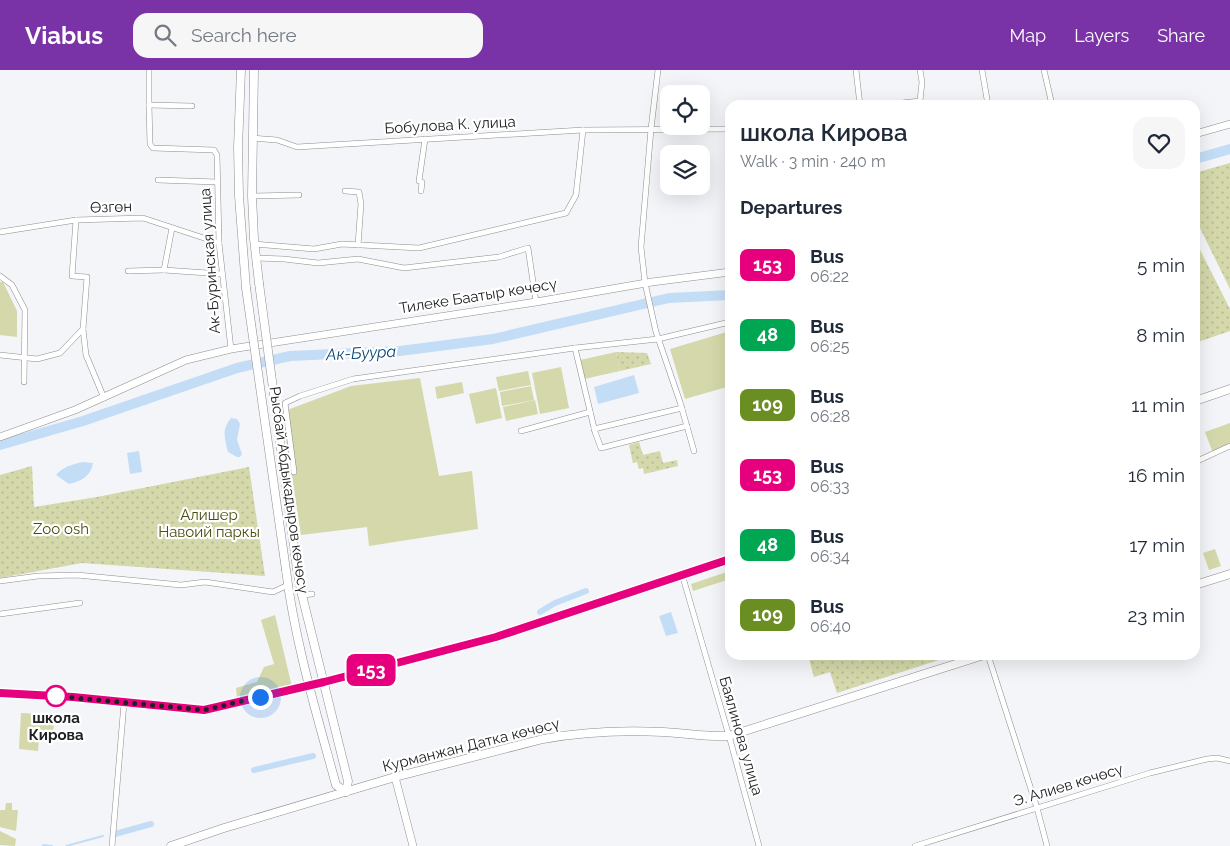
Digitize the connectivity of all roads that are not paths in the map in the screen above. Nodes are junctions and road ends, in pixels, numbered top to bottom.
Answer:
1 (149, 70) edge
2 (241, 70) edge
3 (254, 70) edge
4 (658, 70) edge
5 (856, 70) edge
6 (920, 70) edge
7 (982, 70) edge
8 (1044, 70) edge
9 (859, 100) edge
10 (920, 100) edge
11 (987, 100) edge
12 (1051, 100) edge
13 (149, 105) junction
14 (192, 106) dead end
15 (1230, 124) edge
16 (651, 129) junction
17 (725, 129) edge
18 (583, 130) junction
19 (1200, 133) edge
20 (252, 138) junction
21 (425, 139) junction
22 (158, 180) dead end
23 (217, 182) junction
24 (345, 191) dead end
25 (421, 191) dead end
26 (299, 195) dead end
27 (252, 196) junction
28 (76, 220) junction
29 (172, 228) junction
30 (0, 232) edge
31 (219, 243) junction
32 (254, 244) junction
33 (358, 245) junction
34 (256, 258) junction
35 (164, 270) junction
36 (128, 271) dead end
37 (725, 273) edge
38 (222, 274) junction
39 (0, 276) edge
40 (645, 283) junction
41 (536, 302) junction
42 (725, 323) edge
43 (83, 328) junction
44 (658, 339) junction
45 (576, 348) junction
46 (231, 349) junction
47 (0, 355) edge
48 (25, 358) junction
49 (24, 382) dead end
50 (1230, 389) edge
51 (104, 398) junction
52 (1200, 399) edge
53 (682, 408) junction
54 (590, 412) junction
55 (687, 426) junction
56 (594, 429) junction
57 (521, 431) dead end
58 (0, 437) edge
59 (1230, 446) edge
60 (694, 451) dead end
61 (1200, 460) edge
62 (294, 472) dead end
63 (725, 561) edge
64 (682, 574) junction
65 (1230, 574) edge
66 (0, 581) edge
67 (1200, 584) edge
68 (288, 585) junction
69 (312, 594) dead end
70 (302, 595) junction
71 (80, 604) dead end
72 (0, 614) edge
73 (970, 660) edge
74 (988, 660) edge
75 (324, 682) junction
76 (310, 685) junction
77 (0, 693) edge
78 (124, 703) junction
79 (729, 736) junction
80 (1230, 761) edge
81 (394, 777) junction
82 (346, 792) junction
83 (1037, 808) junction
84 (112, 846) edge
85 (171, 846) edge
86 (413, 846) edge
87 (759, 846) edge
88 (915, 846) edge
89 (1047, 846) edge

1 - 13 street
2 - 68 main road, Рысбай Абдыкадыров көчөсү, bridge
3 - 20 main road, Рысбай Абдыкадыров көчөсү
4 - 16 street
5 - 9 street
6 - 10 street
7 - 11 street
8 - 12 street
13 - 14 street
13 - 23 street, Ак-Буринская улица
15 - 19 street
16 - 17 street, Бобулова К. улица
16 - 18 street, Бобулова К. улица
16 - 40 street
18 - 21 street, Бобулова К. улица
18 - 33 street
20 - 21 street, Бобулова К. улица
20 - 27 main road, Рысбай Абдыкадыров көчөсү
21 - 25 street
22 - 23 street
23 - 31 street, Ак-Буринская улица
24 - 33 street
26 - 27 street
27 - 32 main road, Рысбай Абдыкадыров көчөсү
28 - 29 street, Өзгөн
28 - 30 street, Өзгөн
28 - 43 street
29 - 31 street, Өзгөн
29 - 35 street
31 - 38 street, Ак-Буринская улица
32 - 33 street
32 - 34 main road, Рысбай Абдыкадыров көчөсү
34 - 41 street
34 - 70 main road, Рысбай Абдыкадыров көчөсү, bridge
35 - 36 street
35 - 38 street
37 - 40 street, Тилеке Баатыр көчөсү
38 - 46 street, Ак-Буринская улица
39 - 48 street
40 - 41 street, Тилеке Баатыр көчөсү
40 - 44 street
41 - 46 street, Тилеке Баатыр көчөсү
42 - 44 street
43 - 48 street
43 - 51 street
44 - 45 street
44 - 53 street
45 - 54 street
45 - 62 street
46 - 51 street, Ак-Буринская улица
47 - 48 street
48 - 49 street
50 - 52 main road
51 - 58 street, Ак-Буринская улица
53 - 55 street
53 - 56 street
54 - 56 street
54 - 57 street
55 - 56 street
55 - 60 street
59 - 61 street
63 - 64 main road
64 - 75 main road
64 - 79 street, Баялинова улица
65 - 67 main road
66 - 68 street
68 - 76 main road, Рысбай Абдыкадыров көчөсү
69 - 70 street
70 - 75 main road, Рысбай Абдыкадыров көчөсү
71 - 72 street
73 - 79 main road, Курманжан Датка көчөсү
74 - 83 street
75 - 76 main road
75 - 82 main road
76 - 78 main road
76 - 82 main road, Рысбай Абдыкадыров көчөсү
77 - 78 main road
78 - 84 street
79 - 81 main road, Курманжан Датка көчөсү
79 - 87 street, Баялинова улица
80 - 83 street, Э. Алиев көчөсү
81 - 82 main road, Курманжан Датка көчөсү
81 - 86 street
82 - 85 main road, Курманжан Датка көчөсү
83 - 88 street, Э. Алиев көчөсү
83 - 89 street

